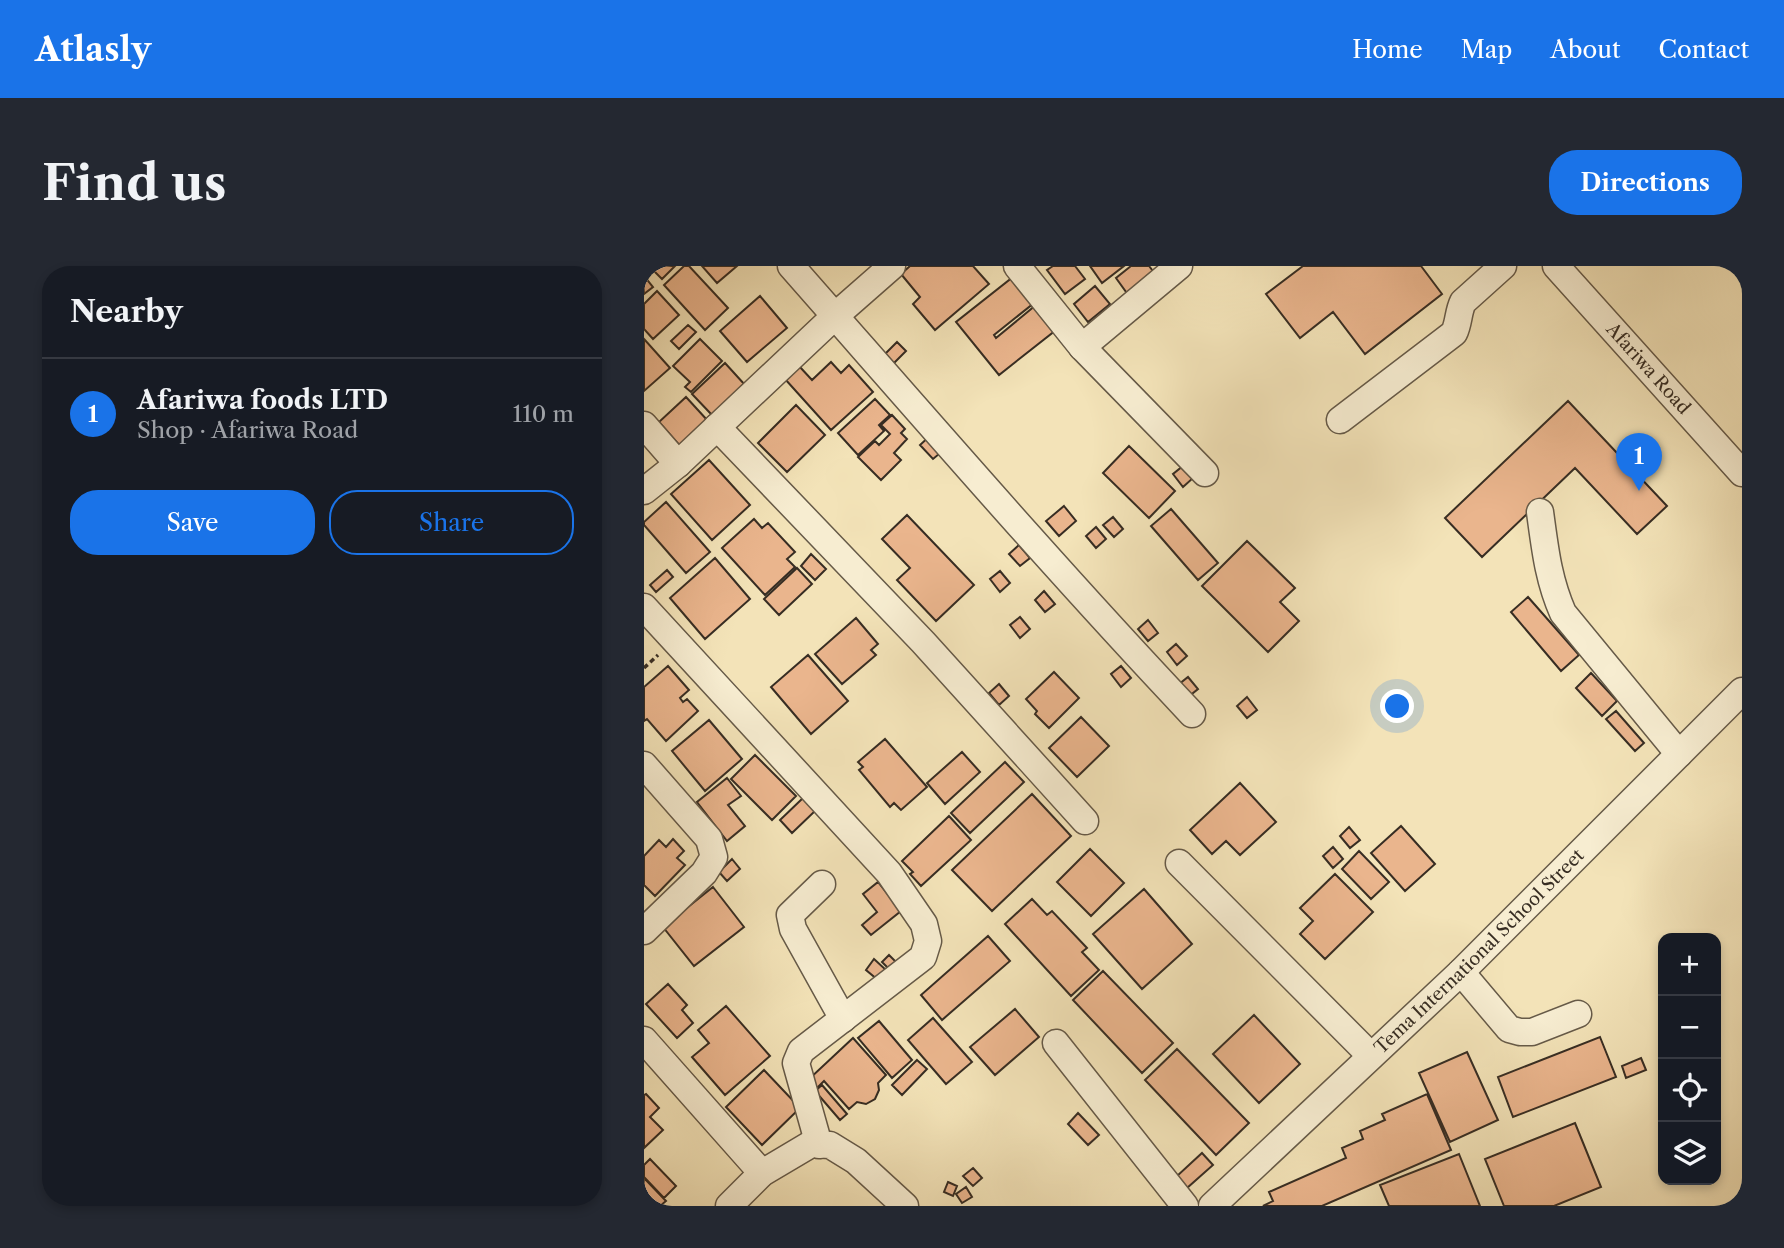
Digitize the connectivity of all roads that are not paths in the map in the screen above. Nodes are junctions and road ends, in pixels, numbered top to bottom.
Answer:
1 (791, 266) edge
2 (892, 266) edge
3 (1017, 266) edge
4 (1180, 266) edge
5 (1503, 266) edge
6 (1556, 266) edge
7 (835, 316) junction
8 (1082, 347) junction
9 (1340, 420) dead end
10 (644, 425) edge
11 (717, 426) junction
12 (678, 464) junction
13 (1742, 473) edge
14 (1205, 474) dead end
15 (644, 491) edge
16 (1540, 512) dead end
17 (644, 607) edge
18 (1742, 691) edge
19 (1192, 714) dead end
20 (1679, 754) junction
21 (644, 765) edge
22 (1084, 821) dead end
23 (1180, 863) dead end
24 (822, 884) dead end
25 (644, 931) edge
26 (1461, 972) junction
27 (1578, 1014) dead end
28 (843, 1019) junction
29 (644, 1040) edge
30 (1056, 1043) dead end
31 (1371, 1056) junction
32 (819, 1145) junction
33 (762, 1173) junction
34 (729, 1206) edge
35 (905, 1206) edge
36 (1185, 1206) edge
37 (1212, 1206) edge

1 - 7 street
2 - 7 street
3 - 8 street
4 - 8 street
5 - 9 street
6 - 13 street, Afariwa Road
7 - 11 street
7 - 19 street
8 - 14 street
10 - 12 street
11 - 12 street
11 - 22 street
12 - 15 street
16 - 20 street
17 - 28 street
18 - 20 street, Tema International School Street
20 - 26 street, Tema International School Street
21 - 25 street
23 - 31 street
24 - 28 street
26 - 27 street
26 - 31 street, Tema International School Street
28 - 32 street
29 - 33 street
30 - 36 street
31 - 37 street, Tema International School Street
32 - 33 street
32 - 35 street
33 - 34 street

